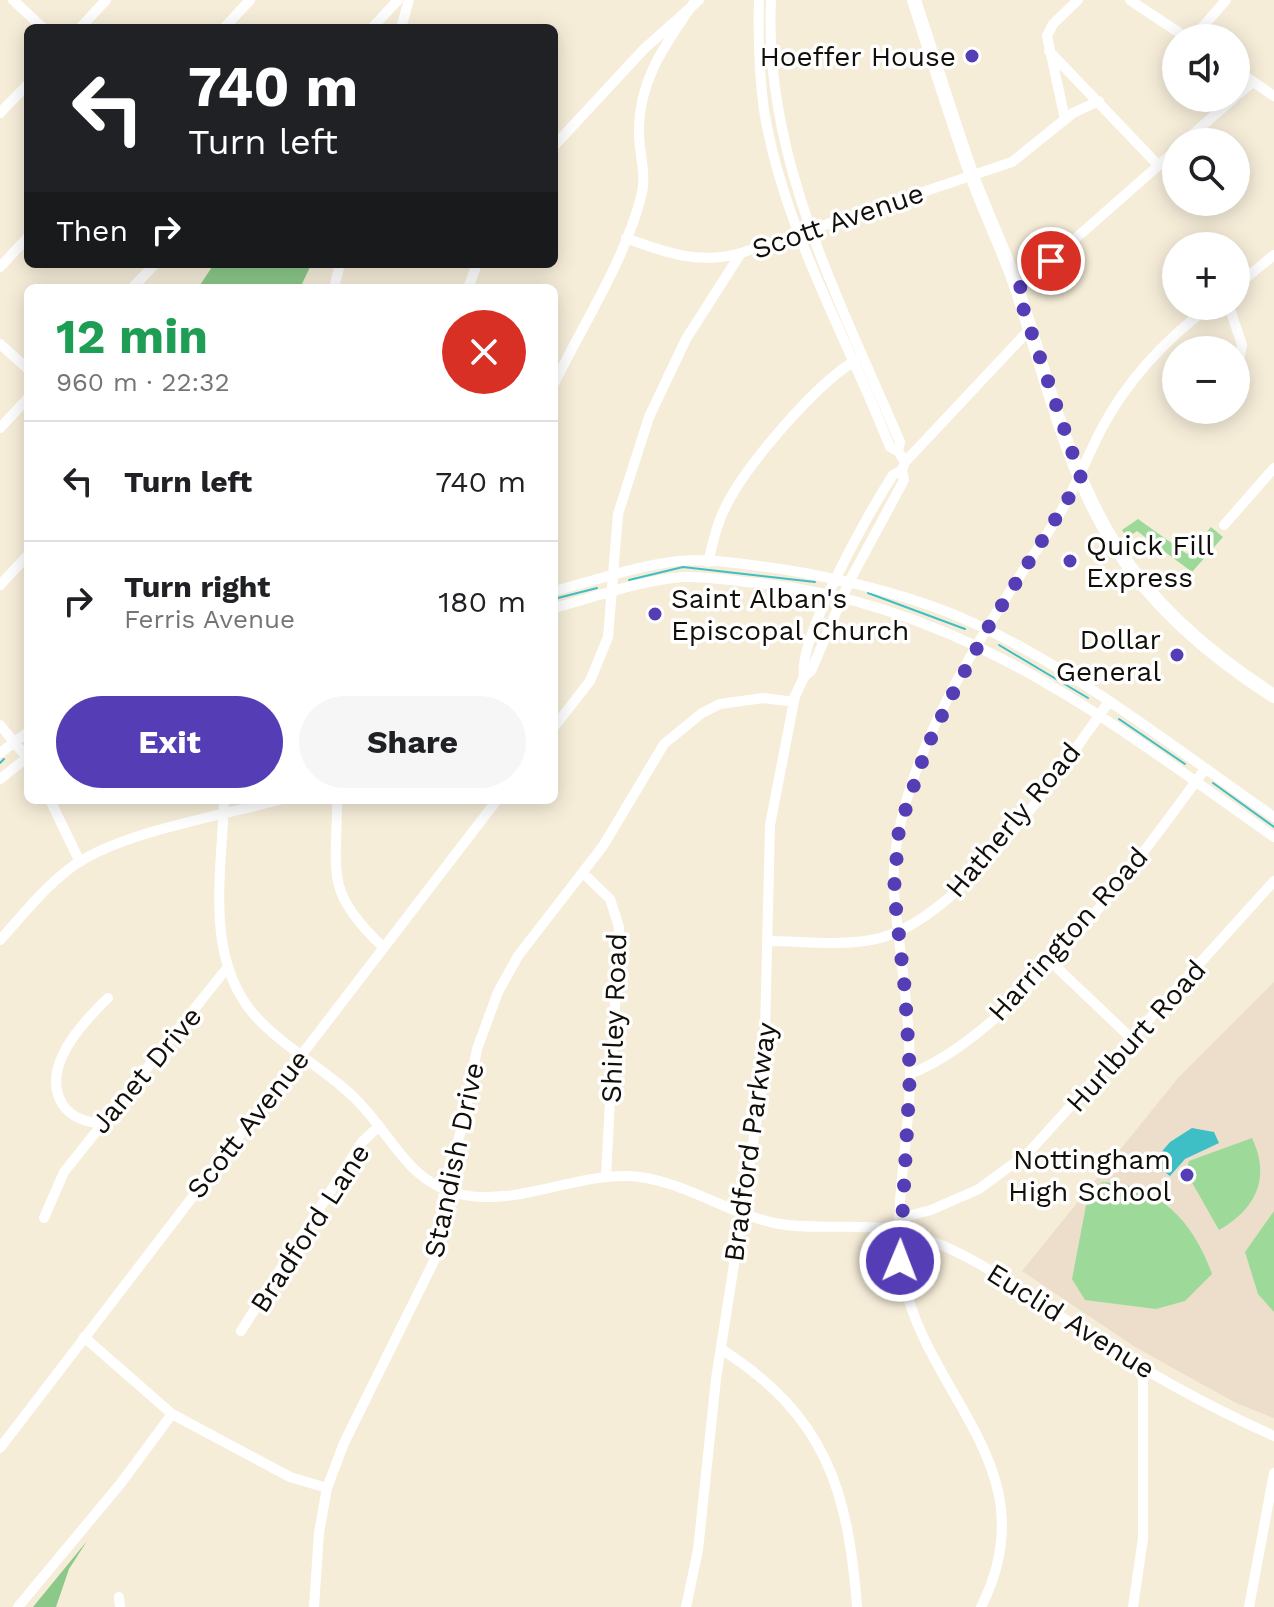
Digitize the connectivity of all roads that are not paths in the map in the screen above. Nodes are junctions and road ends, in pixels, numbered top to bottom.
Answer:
1 (13, 0) edge
2 (106, 0) edge
3 (250, 0) edge
4 (398, 0) edge
5 (409, 0) edge
6 (759, 0) edge
7 (771, 0) edge
8 (914, 0) edge
9 (1078, 0) edge
10 (1130, 0) edge
11 (1226, 0) edge
12 (696, 2) edge
13 (39, 24) edge
14 (84, 24) edge
15 (228, 24) edge
16 (376, 24) edge
17 (402, 24) edge
18 (1168, 24) edge
19 (1203, 24) edge
20 (1049, 51) junction
21 (1250, 80) edge
22 (1253, 82) junction
23 (1250, 84) edge
24 (24, 88) edge
25 (1274, 96) edge
26 (1099, 101) junction
27 (1218, 112) edge
28 (0, 113) edge
29 (1065, 119) junction
30 (1200, 128) edge
31 (558, 142) edge
32 (1162, 162) edge
33 (1158, 165) junction
34 (972, 175) junction
35 (807, 231) junction
36 (626, 238) junction
37 (24, 241) edge
38 (741, 253) junction
39 (1274, 255) edge
40 (0, 267) edge
41 (151, 268) edge
42 (1250, 275) edge
43 (136, 284) edge
44 (1017, 290) junction
45 (1193, 320) edge
46 (1030, 329) junction
47 (0, 344) edge
48 (858, 359) junction
49 (24, 365) edge
50 (558, 376) edge
51 (24, 402) edge
52 (0, 428) edge
53 (903, 466) junction
54 (1274, 468) edge
55 (1081, 478) junction
56 (1224, 525) dead end
57 (24, 559) edge
58 (708, 562) junction
59 (613, 576) junction
60 (836, 579) junction
61 (849, 582) junction
62 (0, 585) edge
63 (558, 590) edge
64 (612, 593) junction
65 (829, 594) junction
66 (842, 597) junction
67 (558, 607) edge
68 (986, 631) junction
69 (979, 644) junction
70 (804, 677) junction
71 (1274, 696) edge
72 (794, 702) junction
73 (1108, 703) junction
74 (1099, 717) junction
75 (558, 721) edge
76 (0, 725) edge
77 (24, 734) edge
78 (15, 740) junction
79 (24, 752) edge
80 (0, 753) edge
81 (24, 761) edge
82 (1205, 769) junction
83 (0, 779) edge
84 (1195, 782) junction
85 (52, 804) edge
86 (224, 804) edge
87 (264, 804) edge
88 (337, 804) edge
89 (494, 804) edge
90 (223, 815) junction
91 (1274, 817) edge
92 (1274, 837) edge
93 (80, 862) junction
94 (583, 873) junction
95 (1274, 881) edge
96 (899, 932) junction
97 (0, 940) edge
98 (767, 941) junction
99 (383, 947) junction
100 (1050, 961) junction
101 (227, 968) junction
102 (108, 998) dead end
103 (1133, 1040) junction
104 (301, 1054) junction
105 (910, 1074) junction
106 (101, 1123) junction
107 (379, 1126) junction
108 (606, 1177) junction
109 (445, 1190) junction
110 (743, 1214) junction
111 (44, 1218) dead end
112 (901, 1218) junction
113 (900, 1231) junction
114 (241, 1331) dead end
115 (84, 1337) junction
116 (721, 1349) junction
117 (1143, 1368) junction
118 (172, 1414) junction
119 (1274, 1436) edge
120 (0, 1448) edge
121 (1274, 1473) edge
122 (327, 1488) junction
123 (18, 1607) edge
124 (314, 1607) edge
125 (686, 1607) edge
126 (857, 1607) edge
127 (981, 1607) edge
128 (1133, 1607) edge
129 (1249, 1607) edge

1 - 13 street
2 - 14 street
3 - 15 street
4 - 16 street
5 - 17 street
6 - 35 street
7 - 35 street
8 - 34 main road
9 - 20 street
10 - 18 street
11 - 19 street
12 - 31 street
12 - 36 street
20 - 26 street
20 - 29 street
21 - 22 street
22 - 23 street
22 - 25 street
24 - 28 street
26 - 29 street, Scott Avenue
26 - 33 street
27 - 30 street
29 - 34 street, Scott Avenue
32 - 33 street
33 - 44 street
34 - 35 street, Scott Avenue
34 - 44 main road
35 - 38 street, Scott Avenue
35 - 48 street
36 - 38 street
36 - 50 street
37 - 40 street
38 - 59 street, Scott Avenue
39 - 42 street
41 - 43 street
44 - 46 main road
45 - 55 street
46 - 53 street, Bradford Parkway
46 - 55 main road
47 - 49 street
48 - 53 street
48 - 58 street
51 - 52 street
53 - 60 street, Bradford Parkway
53 - 61 street, Bradford Parkway
54 - 56 street
55 - 68 street
55 - 71 main road
57 - 62 street
58 - 59 street
58 - 60 street
59 - 63 street
59 - 64 street, Scott Avenue
60 - 61 street
60 - 65 street, Bradford Parkway
61 - 66 street, Bradford Parkway
61 - 68 street
64 - 65 street
64 - 67 street
64 - 75 street, Scott Avenue
65 - 66 street
65 - 70 street, Bradford Parkway
66 - 69 street
66 - 70 street, Bradford Parkway
68 - 69 street
68 - 73 street
69 - 74 street
69 - 96 street
70 - 72 street, Bradford Parkway
72 - 94 street, Standish Drive
72 - 98 street, Bradford Parkway
73 - 74 street, Hatherly Road
73 - 82 street
74 - 84 street
74 - 96 street, Hatherly Road
76 - 78 street
77 - 78 street
78 - 79 street
78 - 80 street
81 - 83 street
82 - 84 street, Harrington Road
82 - 91 street
84 - 92 street
84 - 100 street, Harrington Road
85 - 93 street
86 - 90 street, Euclid Avenue
87 - 90 street
88 - 99 street
89 - 99 street, Scott Avenue
90 - 93 street
90 - 101 street, Euclid Avenue
93 - 97 street
94 - 108 street, Shirley Road
94 - 109 street, Standish Drive
95 - 103 street, Hurlburt Road
96 - 98 street, Hatherly Road
96 - 105 street
98 - 110 street, Bradford Parkway
99 - 104 street, Scott Avenue
100 - 103 street
100 - 105 street, Harrington Road
101 - 104 street, Euclid Avenue
101 - 106 street, Janet Drive
102 - 106 street
103 - 112 street, Hurlburt Road
104 - 107 street, Euclid Avenue
104 - 115 street, Scott Avenue
105 - 112 street
106 - 111 street, Janet Drive
107 - 109 street, Euclid Avenue
107 - 114 street, Bradford Lane
108 - 109 street, Euclid Avenue
108 - 110 street, Euclid Avenue
109 - 122 street, Standish Drive
110 - 113 street, Euclid Avenue
110 - 116 street, Bradford Parkway
112 - 113 street
113 - 117 street, Euclid Avenue
113 - 127 street
115 - 118 street
115 - 120 street, Scott Avenue
116 - 125 street, Bradford Parkway
116 - 126 street
117 - 119 street, Euclid Avenue
117 - 128 street
118 - 122 street
118 - 123 street
121 - 129 street
122 - 124 street, Standish Drive

